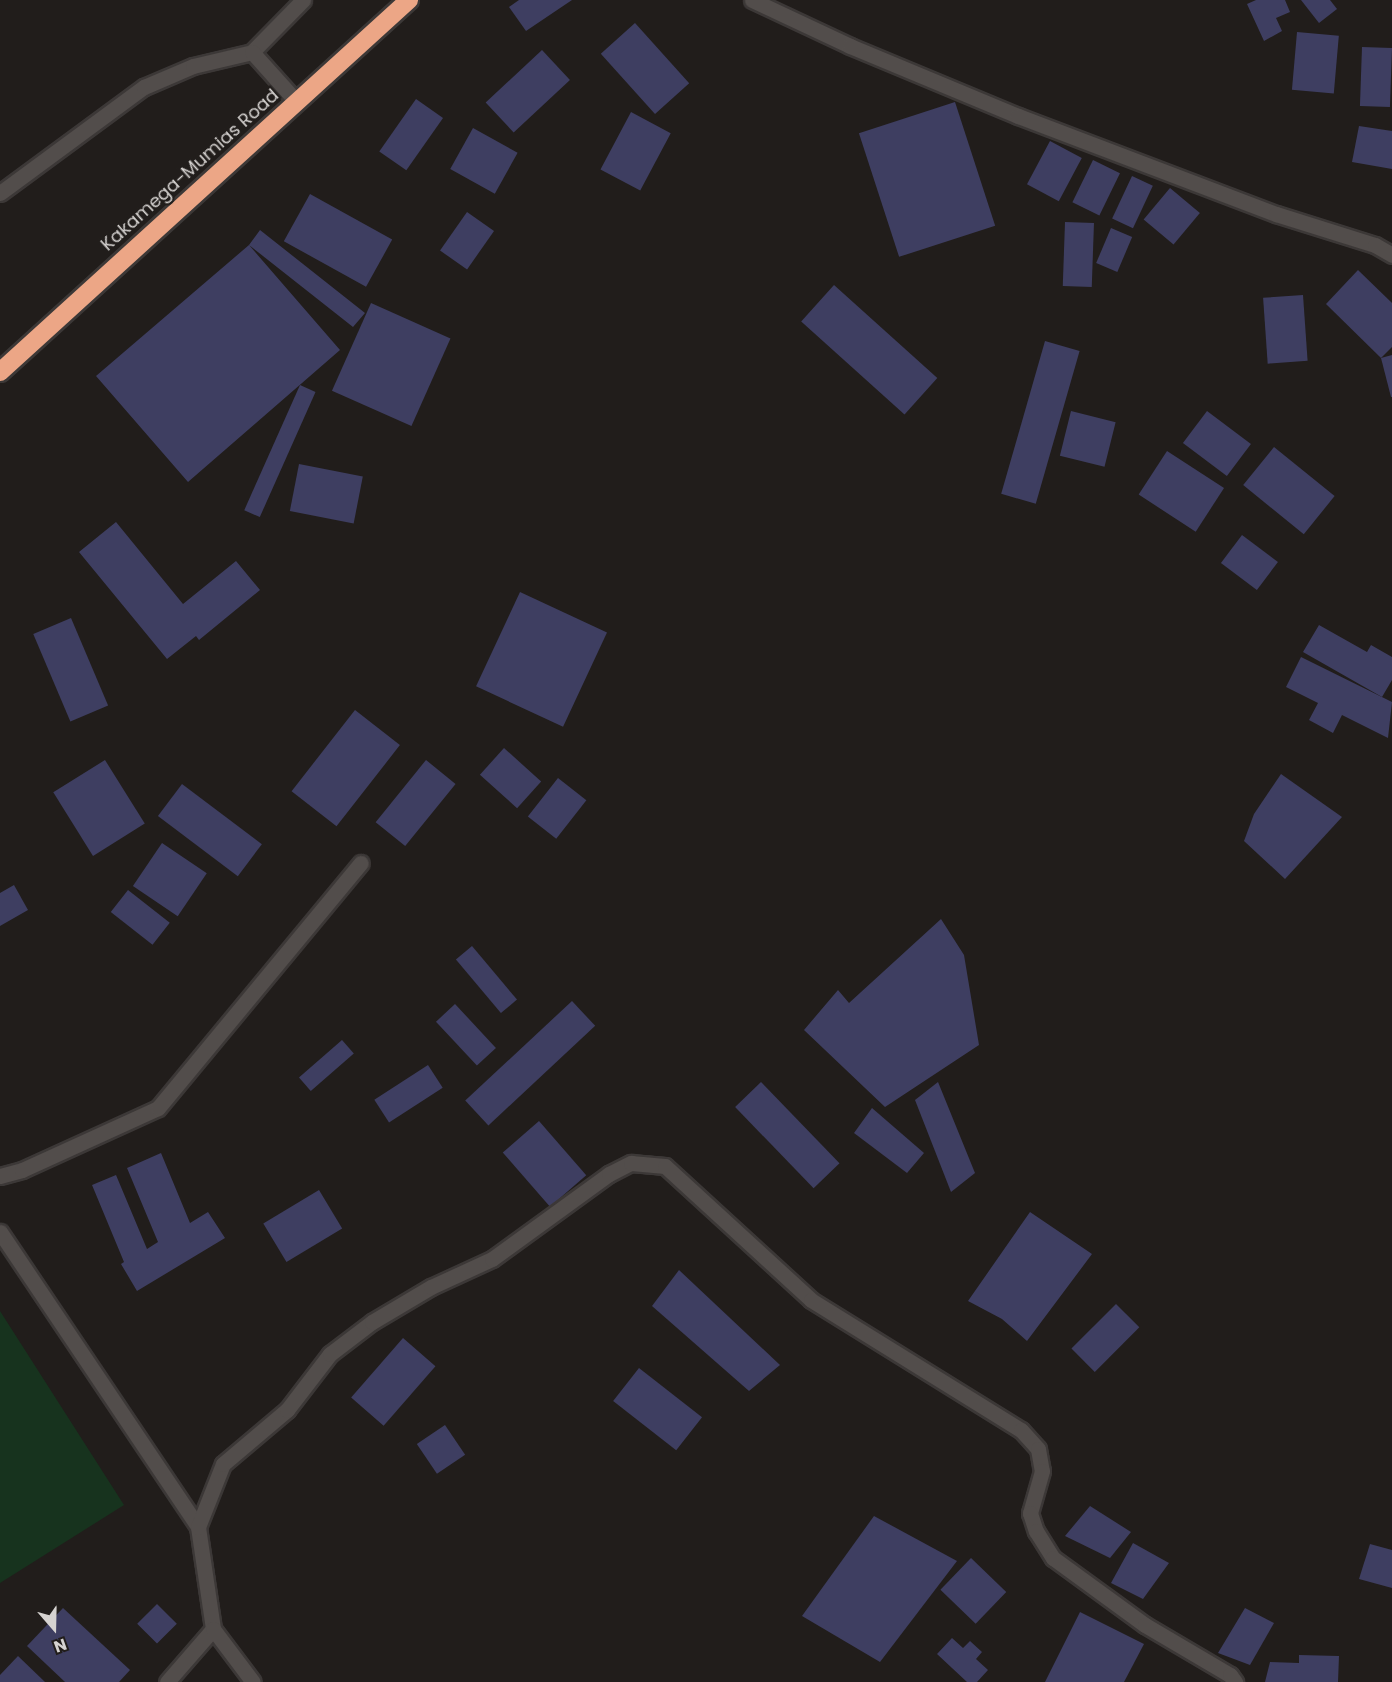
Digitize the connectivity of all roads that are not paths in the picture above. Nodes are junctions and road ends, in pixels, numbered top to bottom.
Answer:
1 (303, 0) edge
2 (409, 0) edge
3 (752, 0) edge
4 (252, 52) junction
5 (296, 101) junction
6 (0, 193) edge
7 (1392, 255) edge
8 (0, 372) edge
9 (362, 863) dead end
10 (0, 1176) edge
11 (0, 1232) edge
12 (198, 1527) junction
13 (213, 1629) junction
14 (167, 1682) edge
15 (254, 1682) edge
16 (1235, 1682) edge

1 - 4 street
2 - 5 highway, Kakamega-Mumias Road
3 - 7 street
4 - 5 street
4 - 6 street
5 - 8 highway, Kakamega-Mumias Road
9 - 10 street
11 - 12 street
12 - 13 street
12 - 16 street
13 - 14 street
13 - 15 street

